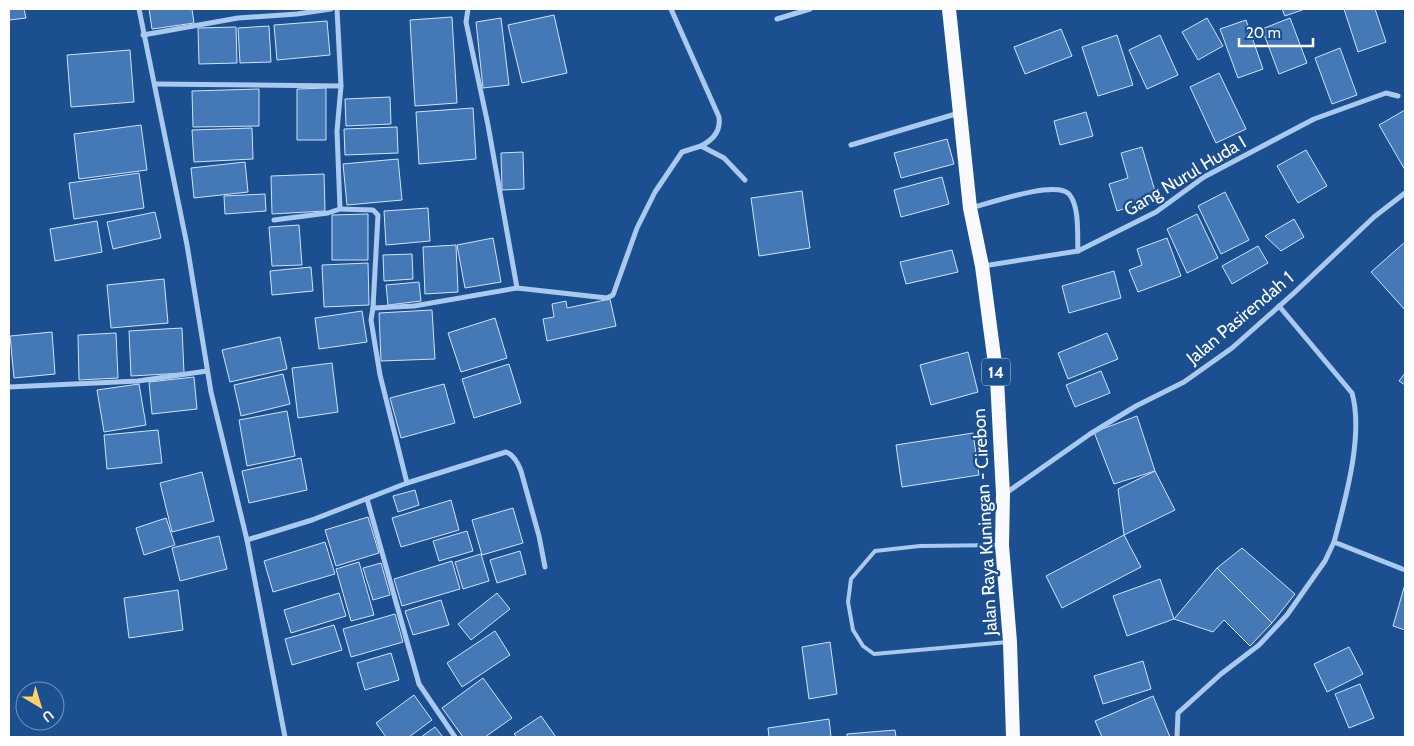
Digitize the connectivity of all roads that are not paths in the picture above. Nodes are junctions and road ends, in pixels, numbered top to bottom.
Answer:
1 (139, 9) edge
2 (331, 9) edge
3 (338, 9) edge
4 (468, 9) edge
5 (671, 9) edge
6 (810, 9) edge
7 (949, 9) edge
8 (777, 20) dead end
9 (143, 35) junction
10 (154, 84) junction
11 (341, 86) junction
12 (1398, 96) dead end
13 (962, 112) junction
14 (851, 145) dead end
15 (701, 146) junction
16 (744, 180) dead end
17 (1405, 193) edge
18 (970, 208) junction
19 (340, 209) junction
20 (274, 220) dead end
21 (1078, 251) junction
22 (982, 266) junction
23 (517, 288) junction
24 (1279, 306) junction
25 (373, 308) junction
26 (207, 372) junction
27 (9, 387) edge
28 (407, 483) junction
29 (1003, 494) junction
30 (367, 499) junction
31 (247, 540) junction
32 (1334, 542) junction
33 (1002, 545) junction
34 (545, 567) dead end
35 (1405, 570) edge
36 (1010, 642) junction
37 (285, 737) edge
38 (455, 737) edge
39 (1013, 737) edge
40 (1177, 737) edge

1 - 9 street
2 - 9 street
3 - 11 street
4 - 23 street
5 - 15 street
6 - 8 street
7 - 13 highway, Jalan Raya Kuningan - Cirebon / 14
9 - 10 street
10 - 11 street
10 - 26 street
11 - 19 street
12 - 21 street, Gang Nurul Huda I
13 - 14 street
13 - 18 highway, Jalan Raya Kuningan - Cirebon / 14
15 - 16 street
15 - 23 street
17 - 24 street, Jalan Pasirendah 1
18 - 21 street
18 - 22 highway, Jalan Raya Kuningan - Cirebon / 14
19 - 20 street
19 - 25 street
21 - 22 street, Gang Nurul Huda I
22 - 29 highway, Jalan Raya Kuningan - Cirebon / 14
23 - 25 street
24 - 29 street, Jalan Pasirendah 1
24 - 32 street
25 - 28 street
26 - 27 street
26 - 31 street
28 - 30 street
28 - 34 street
29 - 33 highway, Jalan Raya Kuningan - Cirebon / 14
30 - 31 street
30 - 38 street
31 - 37 street
32 - 35 street
32 - 40 street
33 - 36 highway, Jalan Raya Kuningan - Cirebon / 14
33 - 36 lane
36 - 39 highway, Jalan Raya Kuningan - Cirebon / 14

